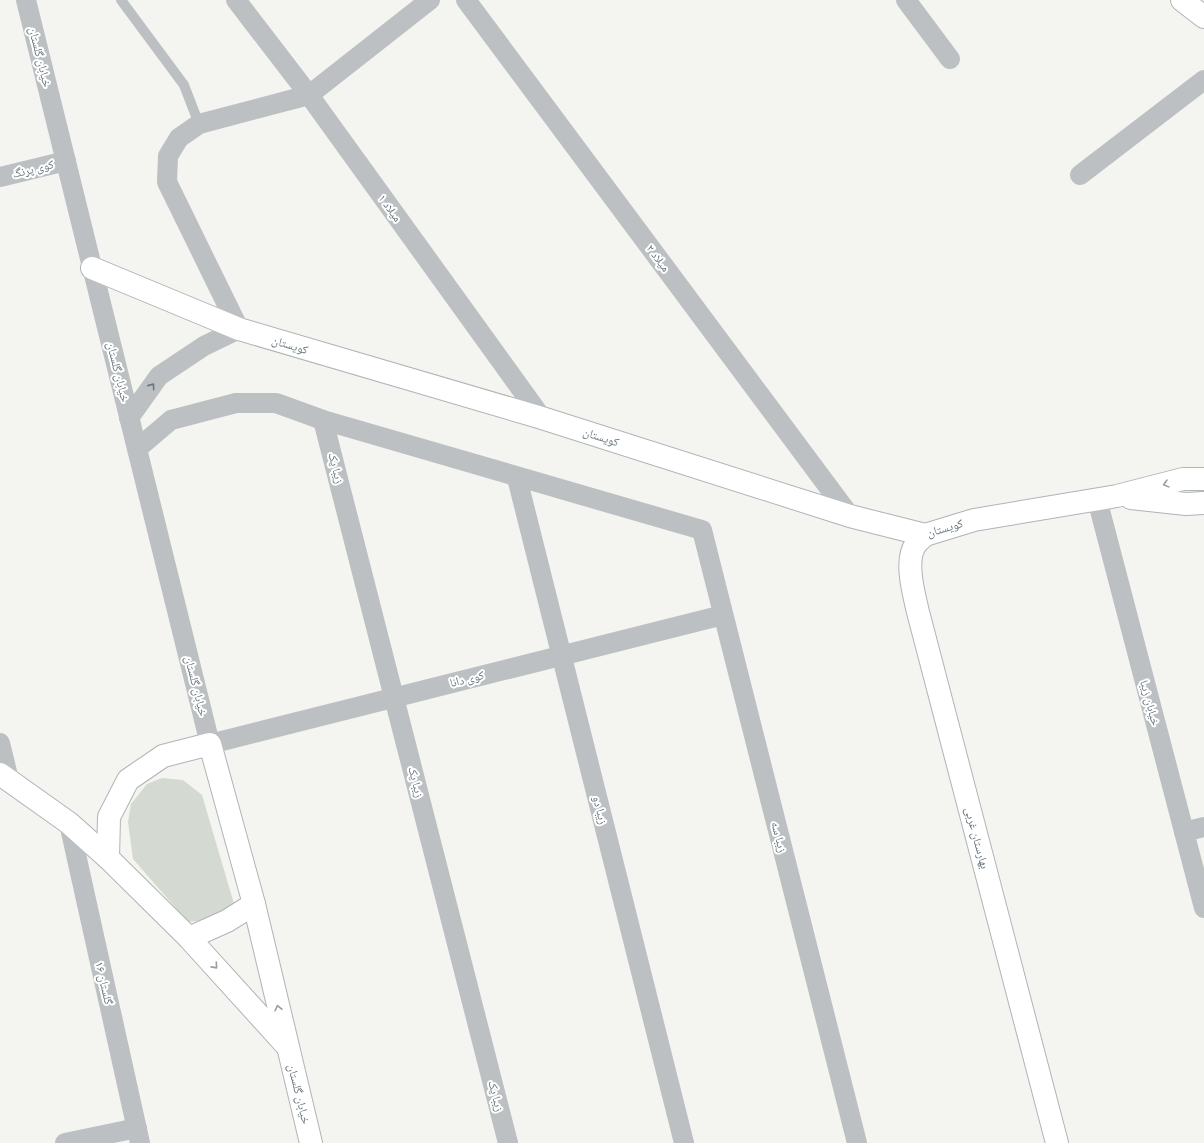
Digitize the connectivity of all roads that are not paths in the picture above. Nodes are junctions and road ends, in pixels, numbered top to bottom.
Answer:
1 (26, 0) edge
2 (121, 0) edge
3 (236, 0) edge
4 (430, 0) edge
5 (466, 0) edge
6 (906, 0) edge
7 (1182, 0) edge
8 (1204, 17) edge
9 (950, 59) dead end
10 (1204, 80) edge
11 (309, 95) junction
12 (199, 124) junction
13 (66, 161) junction
14 (1080, 175) dead end
15 (0, 177) edge
16 (92, 268) junction
17 (239, 329) junction
18 (129, 418) junction
19 (542, 418) junction
20 (323, 420) junction
21 (137, 449) junction
22 (517, 478) junction
23 (1204, 479) edge
24 (1107, 498) junction
25 (1204, 503) edge
26 (850, 516) junction
27 (925, 535) junction
28 (723, 615) junction
29 (561, 655) junction
30 (394, 697) junction
31 (0, 743) edge
32 (210, 744) junction
33 (5, 777) edge
34 (69, 823) junction
35 (1204, 827) edge
36 (1184, 832) junction
37 (108, 858) junction
38 (254, 904) junction
39 (1204, 908) edge
40 (189, 938) junction
41 (287, 1046) junction
42 (138, 1135) edge
43 (65, 1143) edge
44 (311, 1143) edge
45 (508, 1143) edge
46 (684, 1143) edge
47 (856, 1143) edge
48 (1057, 1143) edge

1 - 13 street, خیابان گلستان
2 - 12 lane
3 - 11 street, میلاد ۱
4 - 11 street
5 - 26 street, میلاد ۲
6 - 9 street
7 - 8 street
10 - 14 street
11 - 12 street
11 - 19 street, میلاد ۱
12 - 17 street
13 - 15 street, کوی پرنگ
13 - 16 street, خیابان گلستان
16 - 17 street, کویستان
16 - 18 street, خیابان گلستان
18 -> 17 street
17 - 19 street, کویستان
18 - 21 street, خیابان گلستان
19 - 26 street, کویستان
20 - 21 street
20 - 22 street
20 - 30 street, زیبا یک
21 - 32 street, خیابان گلستان
22 - 28 street, زیبا سه
22 - 29 street, زیبا دو
23 -> 24 street, کویستان
24 - 25 street, کویستان
24 - 27 street, کویستان
24 - 36 street, خیابان زیبا
26 - 27 street, کویستان
27 - 48 street, بهارستان غربی
28 - 29 street, کوی دانا
28 - 47 street, زیبا سه
29 - 30 street, کوی دانا
29 - 46 street, زیبا دو
30 - 32 street, کوی دانا
30 - 45 street, زیبا یک
31 - 33 street
32 - 37 street
32 - 38 street, خیابان گلستان
33 - 34 street
34 - 37 street
34 - 42 street, گلستان ۱۶
35 - 36 street
36 - 39 street, خیابان زیبا
37 - 40 street
38 - 40 street
41 -> 38 street, خیابان گلستان
40 -> 41 street
41 - 44 street, خیابان گلستان
42 - 43 street

